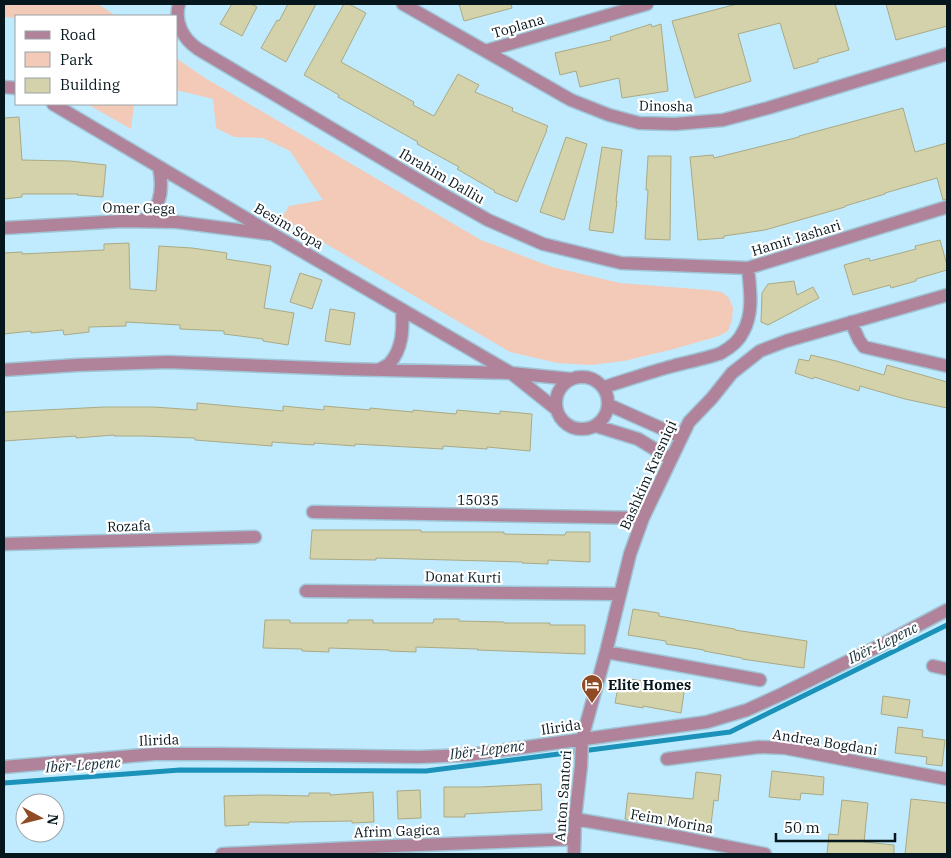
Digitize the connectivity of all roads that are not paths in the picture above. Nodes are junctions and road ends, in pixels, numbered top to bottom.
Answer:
1 (179, 4) edge
2 (403, 4) edge
3 (647, 4) edge
4 (484, 51) junction
5 (947, 54) edge
6 (55, 105) edge
7 (159, 167) junction
8 (947, 207) edge
9 (141, 221) junction
10 (4, 228) edge
11 (274, 235) junction
12 (748, 268) junction
13 (947, 295) edge
14 (402, 310) junction
15 (851, 322) junction
16 (947, 366) edge
17 (4, 370) edge
18 (379, 370) junction
19 (510, 373) junction
20 (571, 380) junction
21 (604, 387) junction
22 (609, 405) junction
23 (556, 409) junction
24 (596, 426) junction
25 (681, 437) junction
26 (671, 459) junction
27 (313, 512) dead end
28 (643, 518) junction
29 (255, 537) dead end
30 (4, 544) edge
31 (306, 591) dead end
32 (620, 594) junction
33 (947, 610) edge
34 (606, 652) junction
35 (933, 666) dead end
36 (947, 669) edge
37 (760, 680) dead end
38 (582, 739) junction
39 (667, 759) dead end
40 (4, 767) edge
41 (947, 779) edge
42 (574, 819) junction
43 (574, 839) junction
44 (222, 854) edge
45 (574, 854) edge
46 (764, 854) edge

1 - 12 street, Ibrahim Dalliu
2 - 4 street, Dinosha
3 - 4 street, Toplana
4 - 5 street, Dinosha
6 - 7 street, Besim Sopa
7 - 9 street
7 - 11 street, Besim Sopa
8 - 12 street, Hamit Jashari
9 - 10 street, Omer Gega
9 - 11 street, Omer Gega
11 - 14 street, Besim Sopa
12 - 21 street, Hamit Jashari
13 - 15 street, Bashkim Krasniqi
14 - 18 street
14 - 19 street, Besim Sopa
15 - 16 street
15 - 25 street, Bashkim Krasniqi
17 - 18 street, Besim Sopa
18 - 19 street, Besim Sopa
19 - 20 street, Besim Sopa
19 - 23 street, Besim Sopa
20 - 21 street, Besim Sopa
20 - 23 street
21 - 22 street
22 - 24 street
22 - 25 street
23 - 24 street, Besim Sopa
24 - 26 street, Besim Sopa
25 - 26 street, Bashkim Krasniqi
26 - 28 street, Bashkim Krasniqi
27 - 28 street, 15035
28 - 32 street, Bashkim Krasniqi
29 - 30 street, Rozafa
31 - 32 street, Donat Kurti
32 - 34 street, Bashkim Krasniqi
33 - 38 street, Ilirida
34 - 37 street
34 - 38 street, Bashkim Krasniqi
35 - 36 street
38 - 40 street, Ilirida
38 - 42 street, Anton Santori
39 - 41 street, Andrea Bogdani
42 - 43 street, Anton Santori
42 - 46 street, Feim Morina
43 - 44 street, Afrim Gagica
43 - 45 street, Anton Santori

